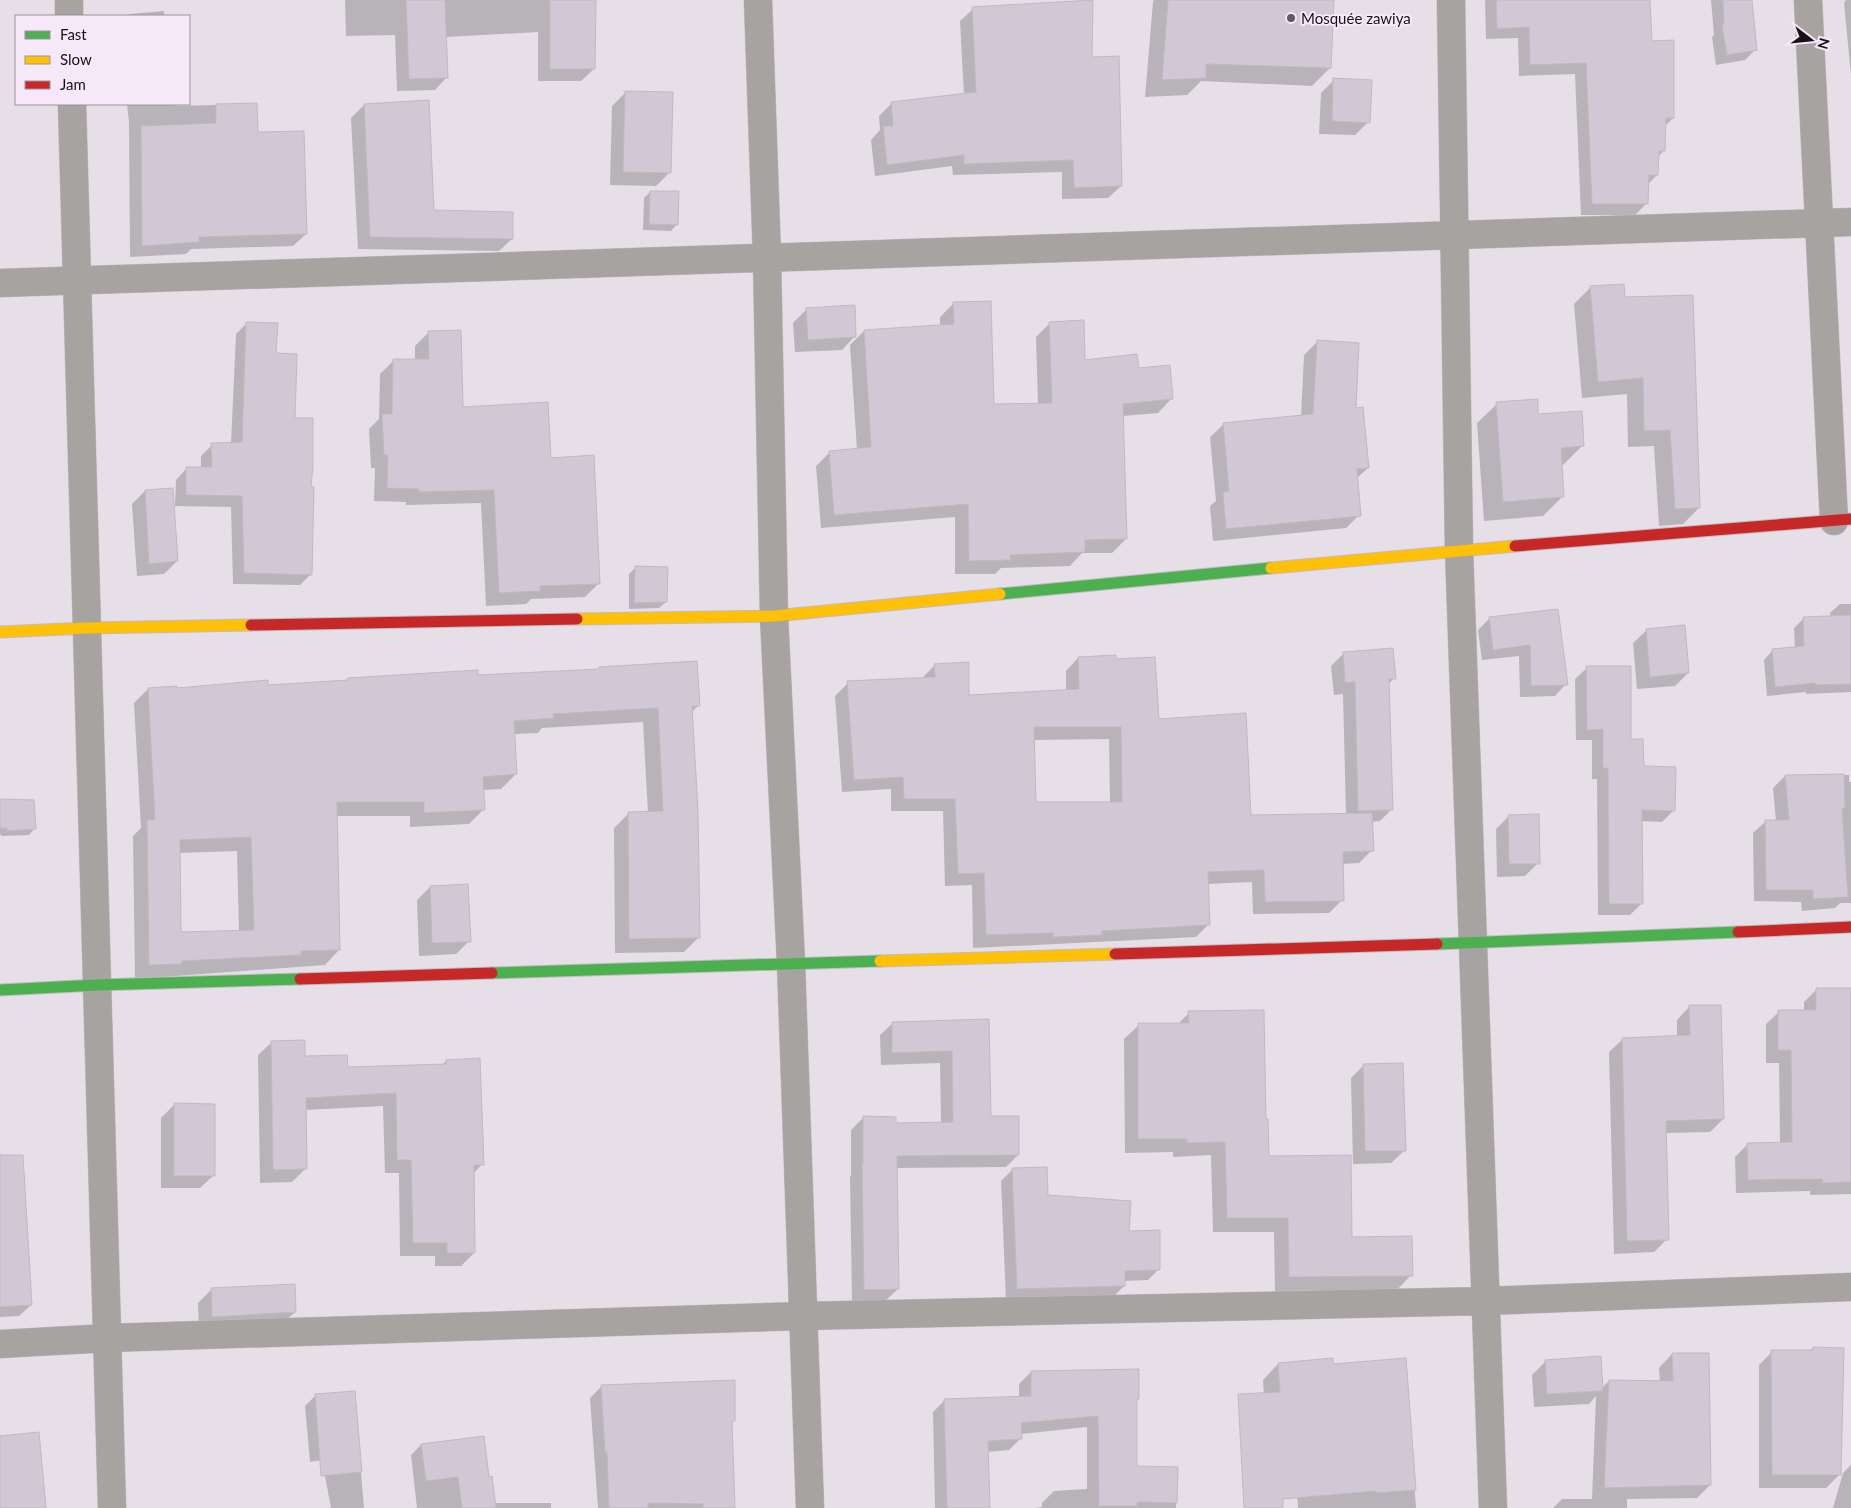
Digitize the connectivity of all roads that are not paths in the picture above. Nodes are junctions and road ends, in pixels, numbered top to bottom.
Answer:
1 (69, 0) edge
2 (758, 0) edge
3 (1451, 0) edge
4 (1808, 0) edge
5 (70, 15) edge
6 (72, 105) edge
7 (1851, 222) edge
8 (1819, 223) junction
9 (1455, 235) junction
10 (767, 258) junction
11 (77, 281) junction
12 (0, 283) edge
13 (1843, 520) edge
14 (1459, 550) junction
15 (774, 616) junction
16 (87, 628) junction
17 (0, 632) edge
18 (1851, 927) edge
19 (1473, 943) junction
20 (791, 963) junction
21 (97, 985) junction
22 (0, 990) edge
23 (1851, 1287) edge
24 (1486, 1301) junction
25 (803, 1316) junction
26 (108, 1338) junction
27 (0, 1344) edge
28 (112, 1508) edge
29 (810, 1508) edge
30 (1493, 1508) edge

1 - 5 street
2 - 10 street
3 - 9 street
4 - 8 street
6 - 11 street
7 - 8 street
8 - 9 street
8 - 13 street
9 - 10 street
9 - 14 street
10 - 11 street
10 - 15 street
11 - 12 street
11 - 16 street
13 - 14 street
14 - 15 street
14 - 19 street
15 - 16 street
15 - 20 street
16 - 17 street
16 - 21 street
18 - 19 street
19 - 20 street
19 - 24 street
20 - 21 street
20 - 25 street
21 - 22 street
21 - 26 street
23 - 24 street
24 - 25 street
24 - 30 street
25 - 26 street
25 - 29 street
26 - 27 street
26 - 28 street

